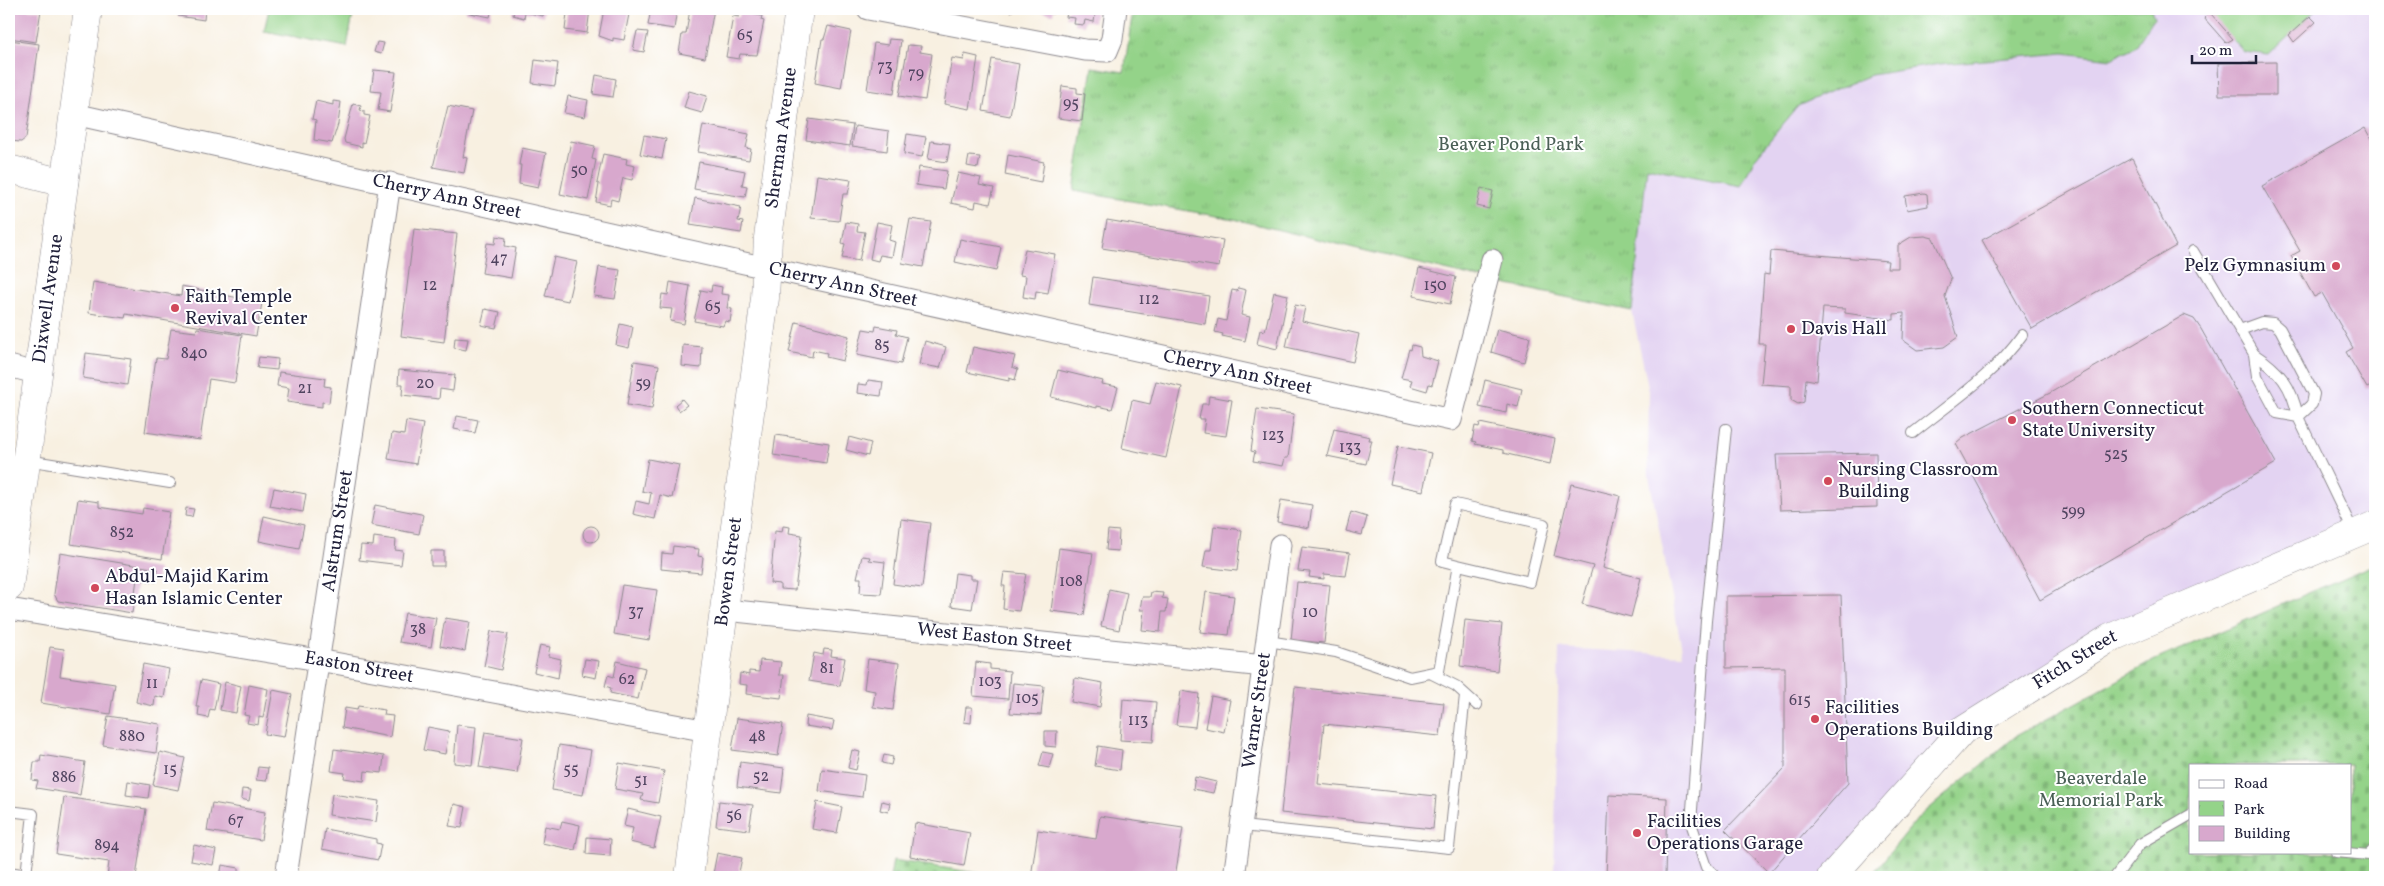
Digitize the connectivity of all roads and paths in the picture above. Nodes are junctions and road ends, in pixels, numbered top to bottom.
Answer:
1 (88, 9) edge
2 (799, 9) edge
3 (868, 9) edge
4 (1116, 9) edge
5 (74, 114) junction
6 (9, 170) edge
7 (64, 183) junction
8 (390, 183) junction
9 (2193, 251) dead end
10 (1492, 260) dead end
11 (766, 267) junction
12 (2240, 330) junction
13 (2022, 335) dead end
14 (2254, 354) junction
15 (9, 366) edge
16 (39, 374) junction
17 (2298, 417) junction
18 (1726, 429) dead end
19 (1913, 433) dead end
20 (26, 460) junction
21 (170, 483) dead end
22 (2365, 530) edge
23 (1280, 545) dead end
24 (1458, 565) junction
25 (9, 587) edge
26 (9, 609) edge
27 (726, 610) junction
28 (1268, 641) junction
29 (318, 660) junction
30 (1264, 666) junction
31 (1432, 674) junction
32 (1465, 694) junction
33 (1478, 705) dead end
34 (708, 731) junction
35 (9, 811) edge
36 (2189, 815) edge
37 (1242, 826) junction
38 (2352, 853) edge
39 (2373, 854) edge
40 (9, 872) edge
41 (26, 875) junction
42 (39, 877) edge
43 (286, 877) edge
44 (689, 877) edge
45 (1234, 877) edge
46 (1717, 877) edge
47 (1831, 877) edge
48 (2115, 877) edge

1 - 5 main road, Dixwell Avenue
2 - 11 main road, Sherman Avenue
3 - 4 street
5 - 7 main road, Dixwell Avenue
5 - 8 street, Cherry Ann Street
6 - 7 main road
7 - 16 main road, Dixwell Avenue
8 - 11 street, Cherry Ann Street
8 - 29 street, Alstrum Street
9 - 12 lane
10 - 11 street, Cherry Ann Street
11 - 27 main road, Bowen Street
12 - 14 lane
12 - 17 lane
13 - 19 lane
14 - 17 lane
14 - 17 lane
15 - 16 street
16 - 20 main road, Dixwell Avenue
17 - 22 lane
18 - 46 lane
20 - 21 lane
20 - 25 main road, Dixwell Avenue
22 - 47 main road, Fitch Street
23 - 28 street, Warner Street
24 - 24 lane
24 - 31 lane
26 - 29 street, Easton Street
27 - 30 street, West Easton Street
27 - 34 main road, Bowen Street
28 - 30 street, Warner Street
28 - 31 lane
29 - 34 street, Easton Street
29 - 43 street, Alstrum Street
30 - 37 street, Warner Street
31 - 32 lane
32 - 33 lane
32 - 37 lane
34 - 44 main road, Bowen Street
35 - 41 lane
36 - 48 lane
37 - 45 street, Warner Street
38 - 39 lane
40 - 41 lane
41 - 42 lane

